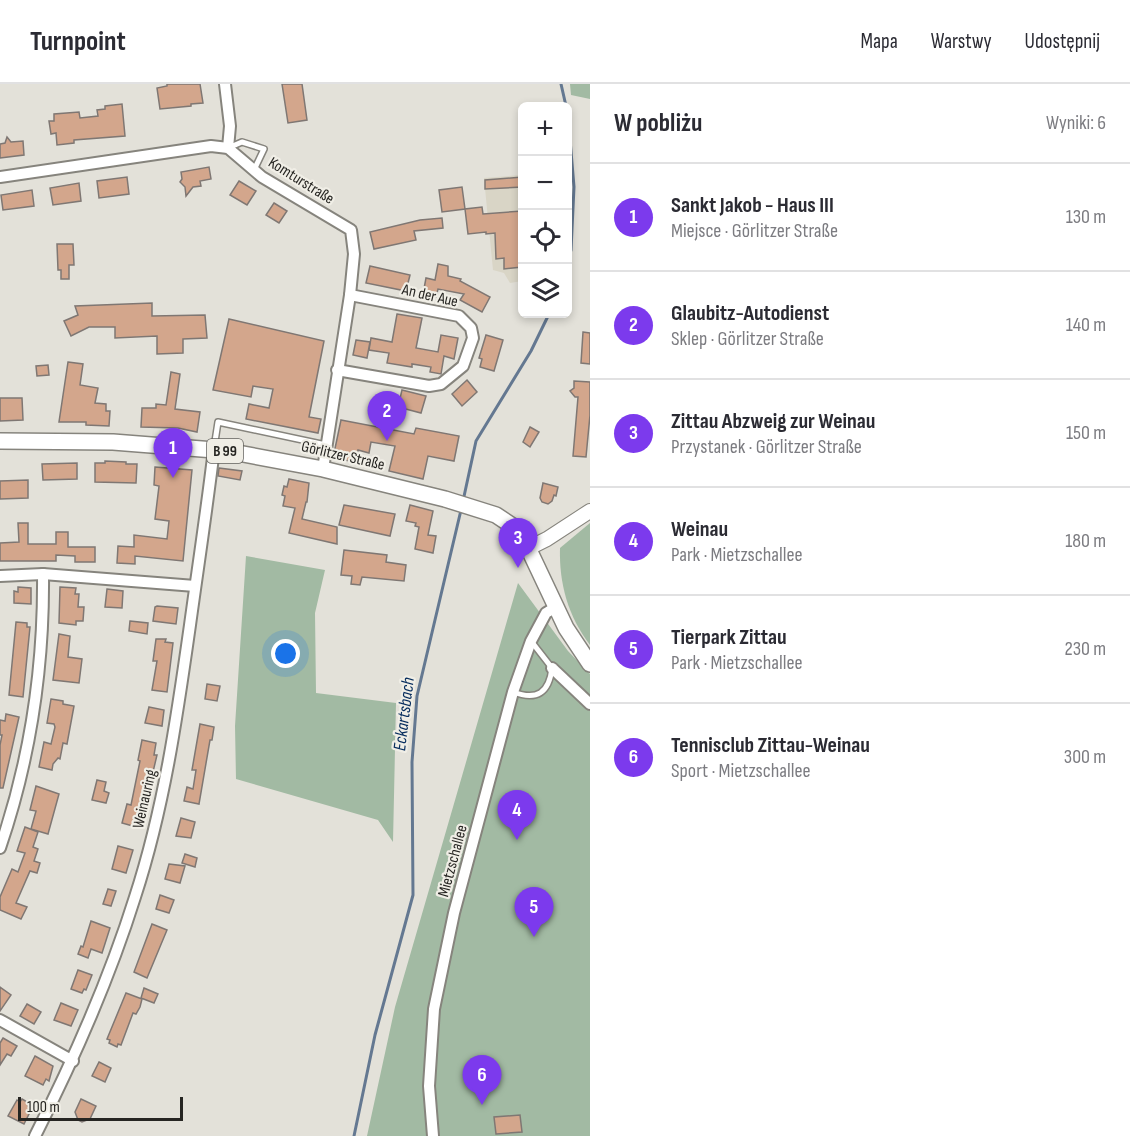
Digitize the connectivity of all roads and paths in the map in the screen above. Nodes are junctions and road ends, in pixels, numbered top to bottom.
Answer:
1 (225, 84) edge
2 (228, 148) junction
3 (254, 170) junction
4 (0, 177) edge
5 (350, 295) junction
6 (337, 370) junction
7 (0, 441) edge
8 (326, 445) junction
9 (214, 449) junction
10 (323, 469) junction
11 (590, 511) edge
12 (529, 548) junction
13 (43, 574) junction
14 (0, 576) edge
15 (195, 586) junction
16 (556, 607) junction
17 (531, 641) junction
18 (590, 664) edge
19 (552, 668) junction
20 (513, 692) junction
21 (590, 704) edge
22 (0, 848) edge
23 (0, 1020) edge
24 (73, 1061) junction
25 (35, 1136) edge
26 (433, 1136) edge

1 - 2 street
2 - 3 street, Komturstraße
2 - 3 lane
2 - 4 street
3 - 5 street, Komturstraße
5 - 6 street, Komturstraße
5 - 6 street, An der Aue
6 - 8 street, Komturstraße
7 - 9 main road, Görlitzer Straße / B 99
8 - 9 lane
8 - 10 street, Komturstraße
9 - 10 main road, Görlitzer Straße / B 99
9 - 15 street, Weinauring
10 - 12 main road, Görlitzer Straße / B 99
11 - 12 street
12 - 16 main road, Görlitzer Straße / B 99
13 - 14 street
13 - 15 street
13 - 22 street
15 - 24 street, Weinauring
16 - 17 street, Mietzschallee
16 - 18 main road, Görlitzer Straße / B 99
17 - 19 lane
17 - 20 street, Mietzschallee
19 - 20 lane
19 - 21 street
20 - 26 street, Mietzschallee
23 - 24 street
24 - 25 street, Weinauring

